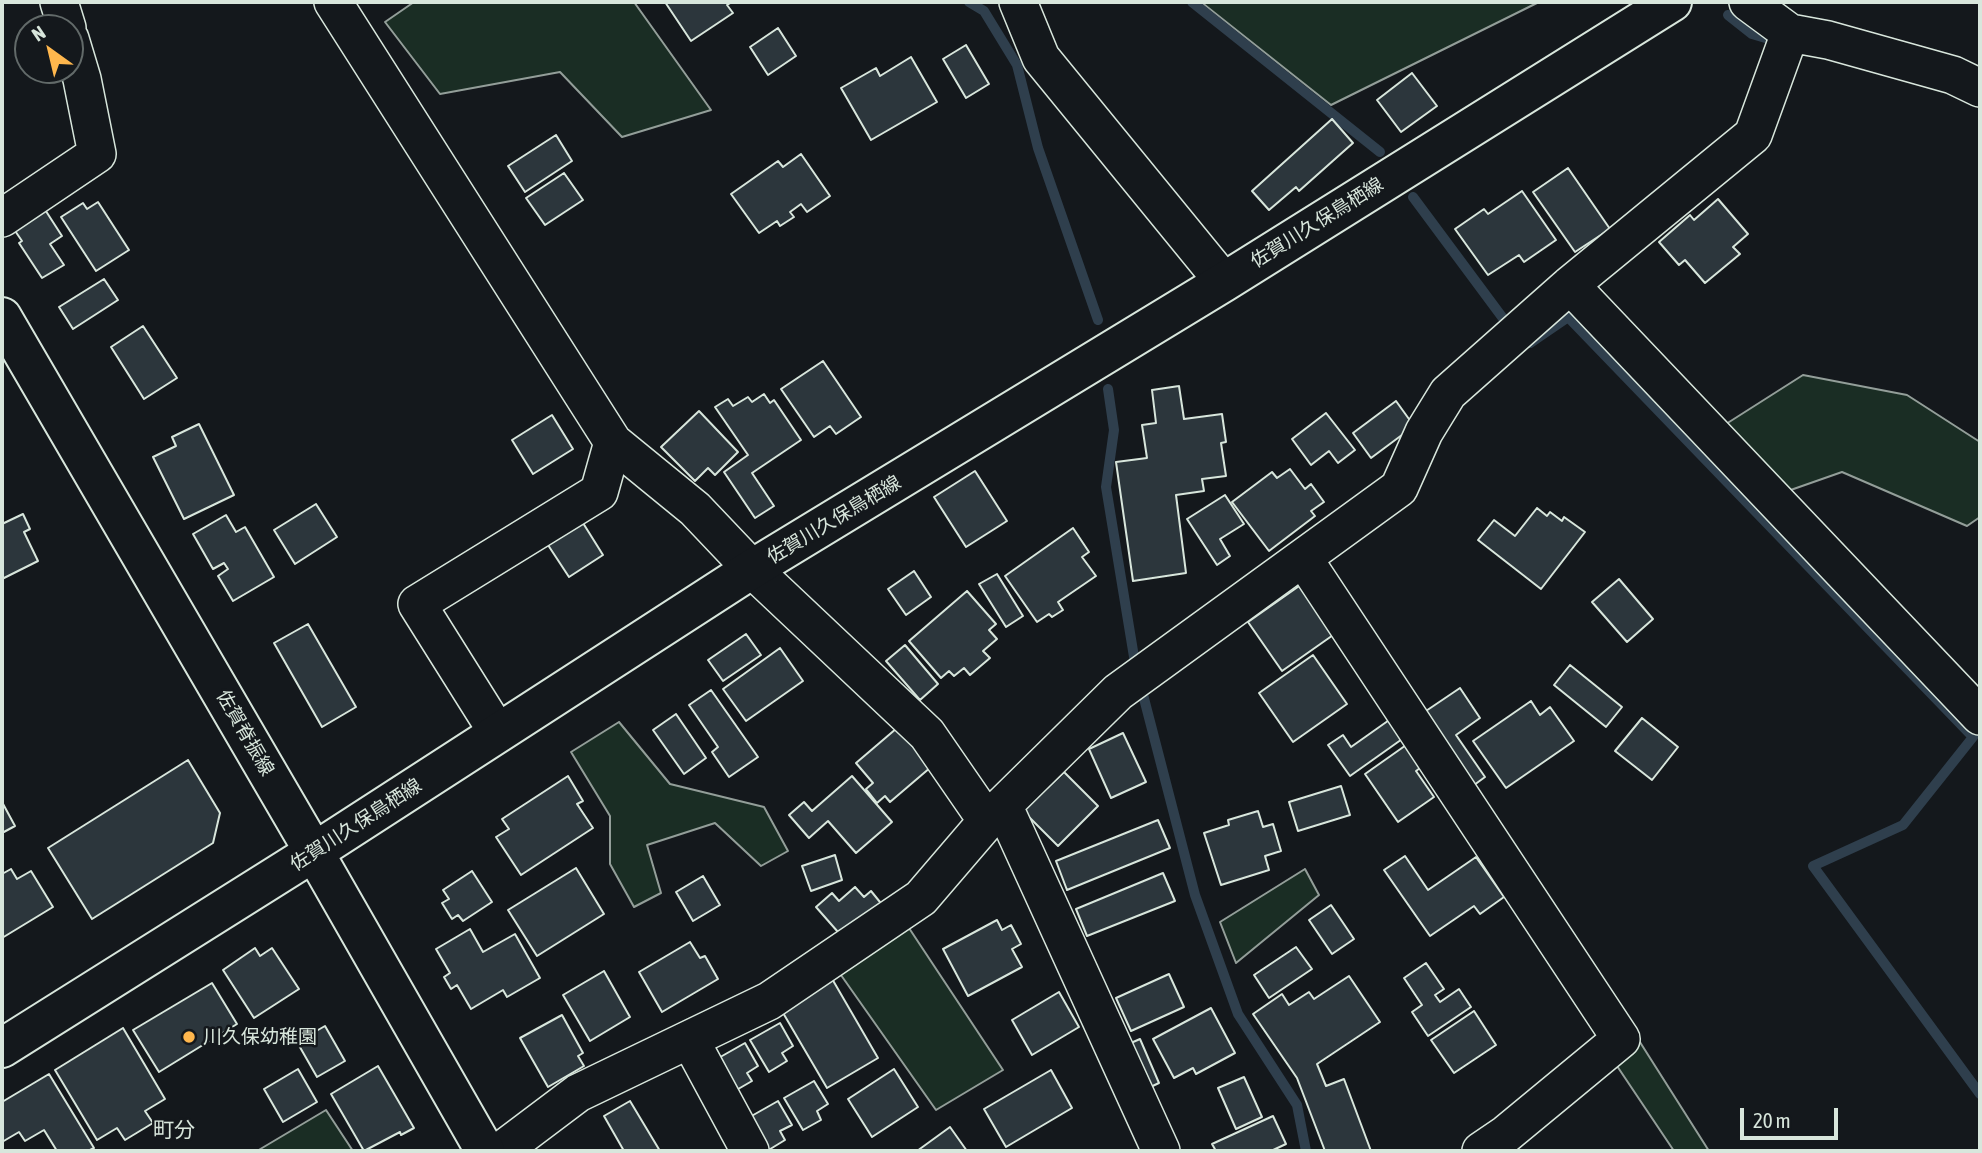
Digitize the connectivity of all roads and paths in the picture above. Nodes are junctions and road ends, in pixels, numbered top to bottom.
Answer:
1 (333, 2) edge
2 (1018, 2) edge
3 (1672, 2) edge
4 (1748, 2) edge
5 (1790, 33) junction
6 (83, 84) edge
7 (1980, 88) edge
8 (2, 218) edge
9 (1224, 282) junction
10 (1570, 285) junction
11 (2, 317) edge
12 (613, 442) junction
13 (1303, 558) junction
14 (752, 569) junction
15 (1980, 716) edge
16 (498, 733) junction
17 (995, 813) junction
18 (314, 852) junction
19 (690, 1040) junction
20 (2, 1048) edge
21 (485, 1151) edge
22 (501, 1151) edge
23 (750, 1151) edge
24 (1161, 1151) edge
25 (1481, 1151) edge

1 - 12 street
2 - 9 street
3 - 9 main road, 佐賀川久保鳥栖線
4 - 5 street
5 - 7 street
5 - 10 street
6 - 8 street
9 - 14 main road, 佐賀川久保鳥栖線
10 - 13 street
10 - 15 street
11 - 18 main road, 佐賀脊振線
12 - 14 street
12 - 16 street
13 - 17 street
13 - 25 street
14 - 16 main road, 佐賀川久保鳥栖線
14 - 17 street
16 - 18 main road, 佐賀川久保鳥栖線
17 - 19 street
17 - 24 street
18 - 20 main road, 佐賀川久保鳥栖線
18 - 21 main road, 佐賀脊振線
19 - 22 street
19 - 23 street

